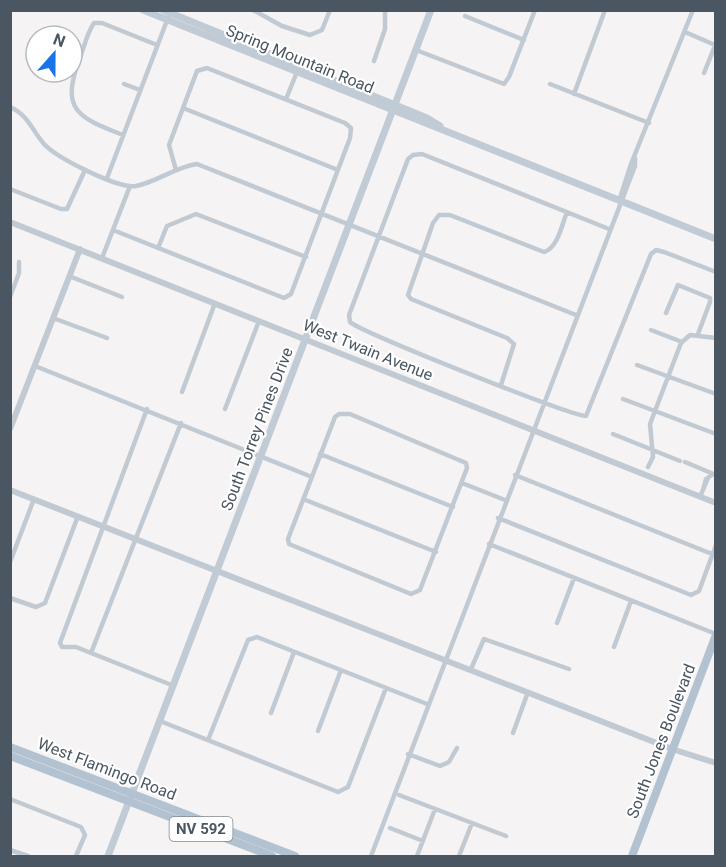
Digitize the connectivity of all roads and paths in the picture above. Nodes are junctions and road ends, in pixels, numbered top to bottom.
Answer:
1 (144, 10) edge
2 (253, 10) edge
3 (330, 10) edge
4 (385, 10) edge
5 (431, 10) edge
6 (535, 10) edge
7 (605, 10) edge
8 (693, 10) edge
9 (168, 14) edge
10 (465, 16) dead end
11 (685, 32) junction
12 (524, 40) junction
13 (715, 44) edge
14 (157, 45) junction
15 (416, 50) junction
16 (374, 61) dead end
17 (298, 69) junction
18 (704, 73) dead end
19 (124, 84) dead end
20 (550, 84) dead end
21 (140, 90) junction
22 (574, 94) junction
23 (286, 99) junction
24 (12, 107) edge
25 (183, 108) junction
26 (394, 108) junction
27 (10, 114) edge
28 (649, 123) junction
29 (123, 135) junction
30 (85, 170) junction
31 (176, 170) junction
32 (338, 170) junction
33 (107, 178) junction
34 (130, 186) junction
35 (10, 189) edge
36 (620, 200) junction
37 (567, 212) junction
38 (322, 213) junction
39 (10, 222) edge
40 (349, 225) junction
41 (609, 229) junction
42 (113, 230) junction
43 (378, 237) junction
44 (716, 239) edge
45 (158, 248) junction
46 (80, 249) junction
47 (421, 254) junction
48 (306, 257) junction
49 (102, 258) junction
50 (19, 262) dead end
51 (716, 272) edge
52 (69, 276) junction
53 (10, 297) edge
54 (122, 297) dead end
55 (216, 303) junction
56 (666, 313) dead end
57 (576, 315) junction
58 (53, 318) junction
59 (259, 321) junction
60 (651, 330) dead end
61 (698, 334) junction
62 (107, 338) dead end
63 (716, 338) edge
64 (306, 339) junction
65 (682, 342) junction
66 (638, 365) dead end
67 (35, 366) junction
68 (667, 376) junction
69 (501, 385) junction
70 (182, 392) dead end
71 (716, 394) edge
72 (623, 399) dead end
73 (543, 402) junction
74 (147, 409) junction
75 (225, 409) dead end
76 (655, 411) junction
77 (181, 423) junction
78 (10, 429) edge
79 (532, 430) junction
80 (613, 434) dead end
81 (716, 434) edge
82 (653, 452) junction
83 (320, 454) junction
84 (261, 456) junction
85 (515, 475) junction
86 (645, 475) junction
87 (713, 475) edge
88 (312, 477) junction
89 (462, 483) junction
90 (10, 490) edge
91 (700, 497) junction
92 (34, 499) junction
93 (303, 499) junction
94 (505, 500) junction
95 (716, 503) edge
96 (453, 507) junction
97 (78, 516) junction
98 (498, 518) junction
99 (103, 526) junction
100 (136, 539) junction
101 (489, 544) junction
102 (716, 545) edge
103 (436, 552) junction
104 (712, 554) junction
105 (10, 562) edge
106 (218, 570) junction
107 (574, 578) junction
108 (10, 598) edge
109 (631, 601) junction
110 (557, 623) dead end
111 (716, 635) edge
112 (614, 647) dead end
113 (294, 652) junction
114 (91, 653) junction
115 (445, 659) junction
116 (472, 667) junction
117 (569, 669) dead end
118 (341, 670) junction
119 (174, 686) junction
120 (386, 688) junction
121 (528, 692) junction
122 (427, 705) junction
123 (271, 713) dead end
124 (160, 721) junction
125 (318, 731) dead end
126 (513, 733) dead end
127 (208, 740) junction
128 (457, 748) dead end
129 (672, 749) junction
130 (13, 752) edge
131 (408, 754) junction
132 (716, 763) edge
133 (399, 795) dead end
134 (131, 797) junction
135 (10, 799) edge
136 (435, 809) junction
137 (472, 823) junction
138 (390, 828) dead end
139 (506, 836) dead end
140 (423, 841) junction
141 (246, 842) junction
142 (10, 850) edge
143 (26, 856) edge
144 (76, 856) edge
145 (108, 856) edge
146 (272, 856) edge
147 (295, 856) edge
148 (370, 856) edge
149 (417, 856) edge
150 (460, 856) edge
151 (632, 856) edge

1 - 9 main road, Spring Mountain Road
2 - 3 street
4 - 16 street
5 - 15 main road, South Torrey Pines Drive
6 - 12 street
7 - 22 street
8 - 11 street
9 - 14 street
9 - 17 main road, Spring Mountain Road
10 - 12 street
11 - 13 street
11 - 28 street
12 - 15 street
13 - 18 street
14 - 21 street
14 - 29 street
15 - 26 main road, South Torrey Pines Drive
17 - 23 street
17 - 26 main road, Spring Mountain Road
19 - 21 street
20 - 22 street
21 - 29 street
22 - 28 street
23 - 25 street
23 - 32 street
24 - 27 street
24 - 30 street
25 - 31 street
25 - 32 street
26 - 36 main road, Spring Mountain Road
26 - 40 main road, South Torrey Pines Drive
28 - 36 street
29 - 33 street
30 - 33 street
30 - 35 street
31 - 34 street
31 - 38 street
32 - 38 street
33 - 34 street
34 - 42 street
36 - 41 street
36 - 44 main road, Spring Mountain Road
37 - 41 street
37 - 43 street
37 - 47 street
38 - 40 street
38 - 48 street
39 - 46 street, West Twain Avenue
40 - 43 street
40 - 64 main road, South Torrey Pines Drive
41 - 57 street
42 - 45 street
42 - 49 street
43 - 47 street
43 - 69 street
45 - 48 street
45 - 48 street
46 - 49 street, West Twain Avenue
46 - 52 street
47 - 57 street
47 - 69 street
49 - 55 street, West Twain Avenue
50 - 53 street
51 - 73 street
52 - 54 street
52 - 58 street
55 - 59 street, West Twain Avenue
55 - 70 street
56 - 61 street
57 - 73 street
58 - 62 street
58 - 67 street
59 - 64 street, West Twain Avenue
59 - 75 street
60 - 65 street
61 - 63 street
61 - 65 street
64 - 79 street, West Twain Avenue
64 - 84 main road, South Torrey Pines Drive
65 - 68 street
66 - 68 street
67 - 74 street
67 - 78 street
68 - 71 street
68 - 76 street
69 - 73 street
72 - 76 street
73 - 79 street
74 - 77 street
74 - 99 street
76 - 81 street
76 - 82 street
77 - 84 street
77 - 100 street
79 - 85 street
79 - 86 street, West Twain Avenue
80 - 82 street
82 - 86 street
82 - 87 street
83 - 88 street
83 - 89 street
83 - 96 street
84 - 88 street
84 - 106 main road, South Torrey Pines Drive
85 - 94 street
85 - 104 street
86 - 91 street, West Twain Avenue
87 - 91 street
88 - 93 street
89 - 94 street
89 - 96 street
90 - 92 street
91 - 95 street, West Twain Avenue
92 - 97 street
92 - 105 street
93 - 103 street
93 - 103 street
94 - 98 street
96 - 103 street
97 - 99 street
97 - 108 street
98 - 101 street
98 - 104 street
99 - 100 street
99 - 114 street
100 - 106 street
100 - 114 street
101 - 107 street
101 - 115 street
102 - 104 street
106 - 115 street
106 - 119 main road, South Torrey Pines Drive
107 - 109 street
107 - 110 street
109 - 111 street
109 - 112 street
111 - 129 main road, South Jones Boulevard
113 - 118 street
113 - 123 street
113 - 127 street
114 - 119 street
115 - 116 street
115 - 122 street
116 - 117 street
116 - 121 street
118 - 120 street
118 - 125 street
119 - 124 main road, South Torrey Pines Drive
120 - 122 street
120 - 127 street
121 - 126 street
121 - 129 street
122 - 131 street
124 - 127 street
124 - 134 main road, South Torrey Pines Drive
128 - 131 street
129 - 132 street
129 - 151 main road, South Jones Boulevard
130 - 134 main road, West Flamingo Road / NV 592
130 - 134 main road, West Flamingo Road / NV 592
131 - 148 street
133 - 136 street
134 - 141 main road, West Flamingo Road / NV 592
134 - 141 main road, West Flamingo Road / NV 592
134 - 145 main road, South Torrey Pines Drive
135 - 144 street
136 - 137 street
136 - 140 street
137 - 139 street
137 - 150 street
138 - 140 street
140 - 149 street
141 - 146 main road, West Flamingo Road / NV 592
141 - 147 main road, West Flamingo Road / NV 592
142 - 143 street

